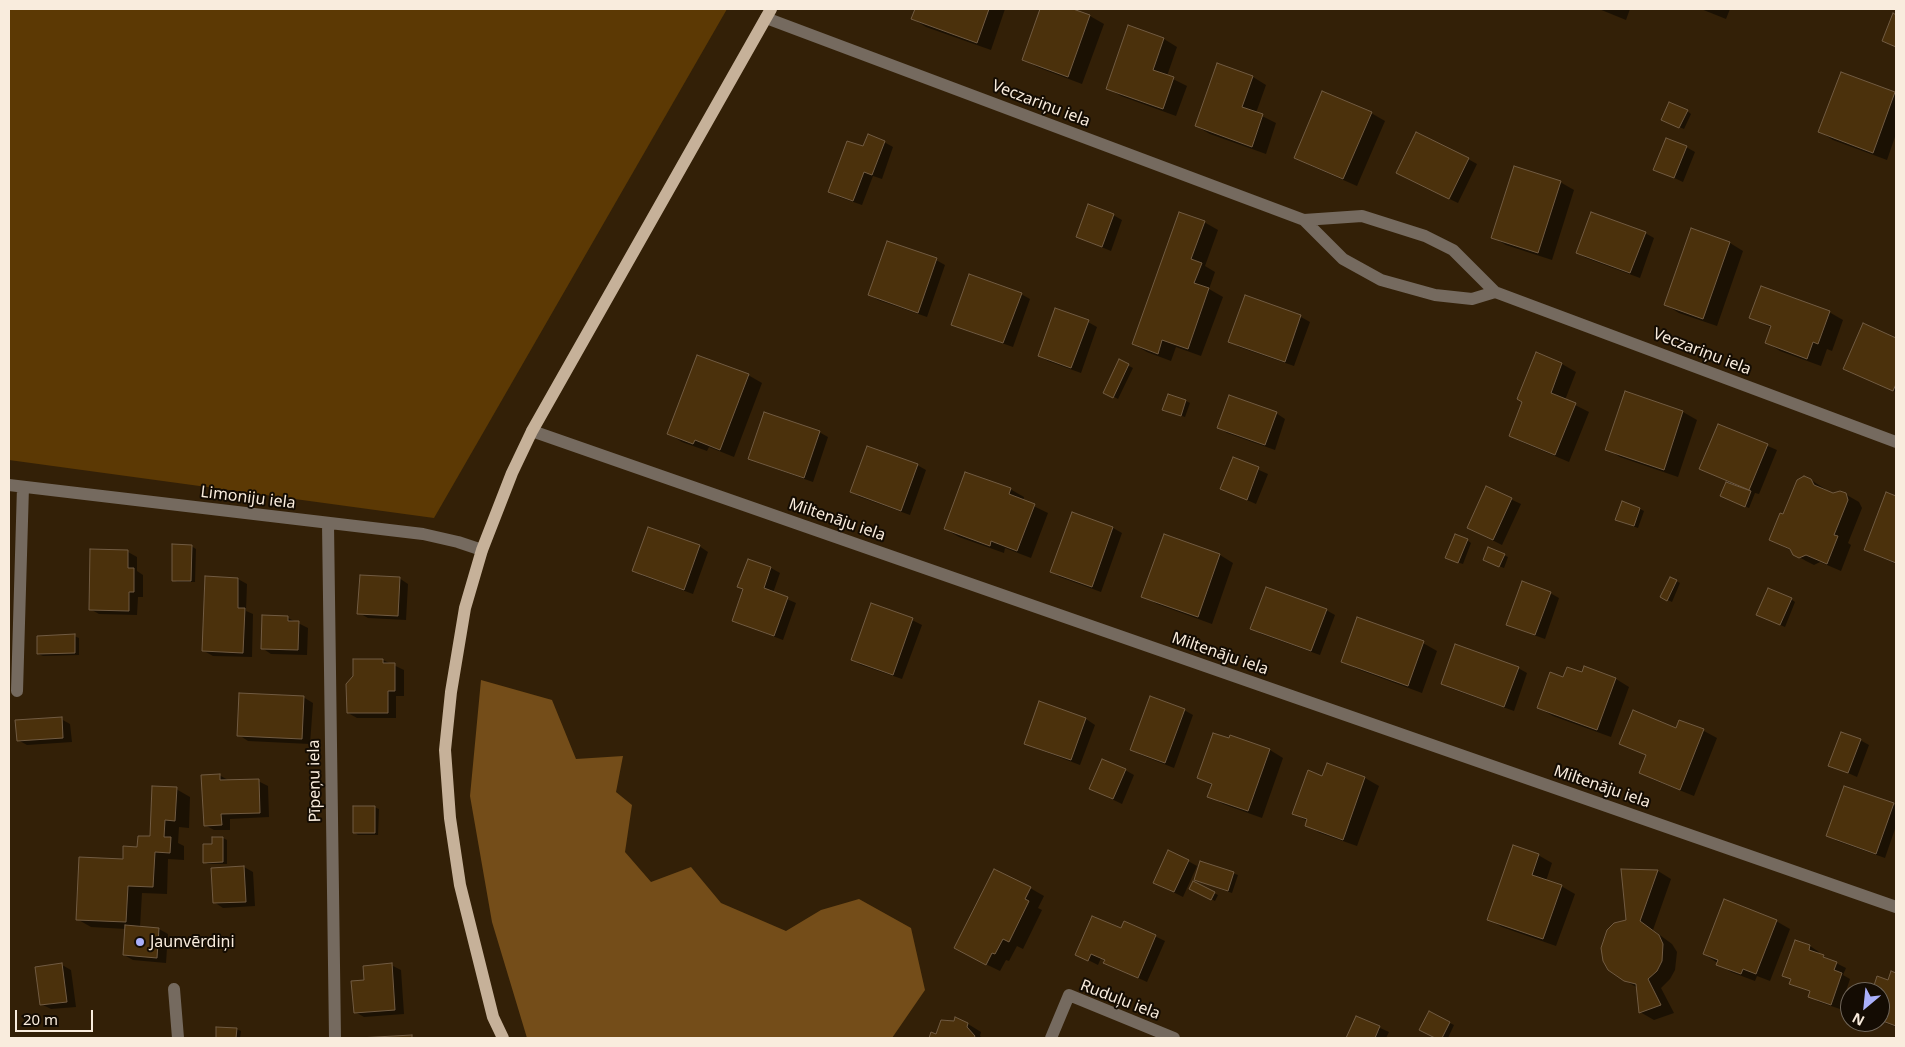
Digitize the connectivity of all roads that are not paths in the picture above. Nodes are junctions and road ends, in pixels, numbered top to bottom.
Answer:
1 (769, 14) edge
2 (1304, 220) junction
3 (1496, 292) junction
4 (532, 431) junction
5 (1896, 442) edge
6 (9, 485) edge
7 (23, 487) junction
8 (328, 524) junction
9 (482, 550) junction
10 (17, 691) dead end
11 (1896, 907) edge
12 (174, 989) dead end
13 (178, 1038) edge
14 (335, 1038) edge
15 (503, 1038) edge
16 (1051, 1038) edge
17 (1174, 1038) edge

1 - 2 street, Veczariņu iela
1 - 4 main road
2 - 3 street, Veczariņu iela
2 - 3 street, Veczariņu iela
3 - 5 street, Veczariņu iela
4 - 9 main road
4 - 11 street, Miltenāju iela
6 - 7 street, Limoniju iela
7 - 8 street, Limoniju iela
7 - 10 street
8 - 9 street, Limoniju iela
8 - 14 street, Pīpeņu iela
9 - 15 main road
12 - 13 street
16 - 17 street, Ruduļu iela

